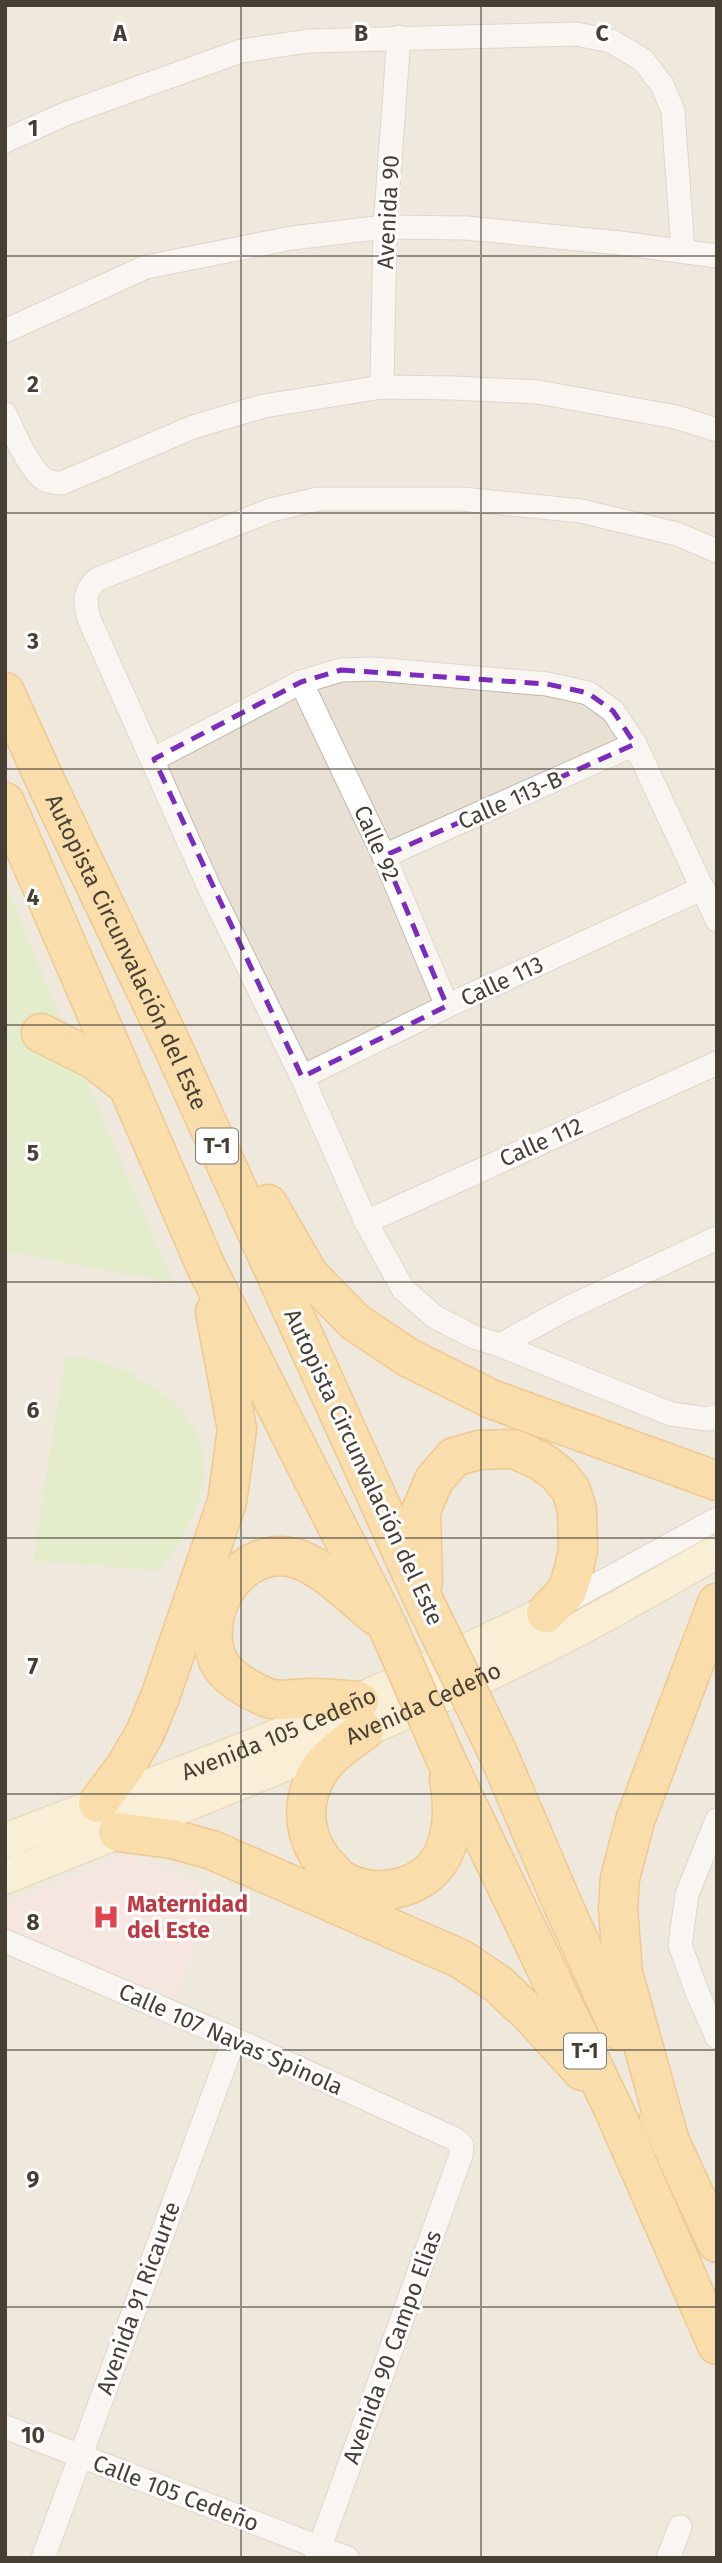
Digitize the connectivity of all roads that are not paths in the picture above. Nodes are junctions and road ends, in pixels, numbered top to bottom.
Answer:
1 (399, 37) junction
2 (5, 141) edge
3 (385, 227) junction
4 (684, 251) junction
5 (717, 256) edge
6 (5, 331) edge
7 (382, 387) junction
8 (5, 414) edge
9 (717, 430) edge
10 (717, 551) edge
11 (301, 682) junction
12 (5, 692) edge
13 (635, 744) junction
14 (154, 759) junction
15 (5, 802) edge
16 (384, 856) junction
17 (703, 888) junction
18 (717, 920) edge
19 (85, 987) junction
20 (447, 1006) junction
21 (171, 1043) junction
22 (717, 1063) edge
23 (302, 1077) junction
24 (128, 1086) junction
25 (366, 1222) junction
26 (717, 1238) edge
27 (207, 1269) junction
28 (500, 1345) junction
29 (717, 1416) edge
30 (714, 1484) edge
31 (717, 1519) edge
32 (717, 1552) edge
33 (424, 1601) junction
34 (717, 1603) edge
35 (546, 1613) junction
36 (387, 1625) junction
37 (361, 1716) junction
38 (446, 1760) junction
39 (108, 1818) junction
40 (717, 1820) edge
41 (5, 1841) edge
42 (5, 1877) edge
43 (5, 1941) edge
44 (717, 2037) edge
45 (234, 2039) junction
46 (613, 2108) junction
47 (455, 2139) joint
48 (670, 2142) junction
49 (717, 2243) edge
50 (717, 2345) edge
51 (5, 2427) edge
52 (79, 2456) junction
53 (680, 2527) dead end
54 (318, 2553) edge
55 (43, 2558) edge
56 (347, 2558) edge
57 (668, 2558) edge

1 - 2 street
1 - 3 street, Avenida 90
1 - 4 street
3 - 4 street
3 - 6 street
3 - 7 street, Avenida 90
4 - 5 street
7 - 8 street
7 - 9 street
10 - 14 street
11 - 13 street
11 - 14 street
11 - 16 street, Calle 92
12 - 21 highway, Autopista Circunvalación del Este / T-1
13 - 16 street, Calle 113-B
13 - 17 street
14 - 23 street
15 - 19 highway, Autopista Circunvalación del Este / T-1
16 - 20 street, Calle 92
17 - 18 street
17 - 20 street, Calle 113
19 - 24 highway, Autopista Circunvalación del Este / T-1
19 - 24 highway
20 - 23 street, Calle 113
21 - 30 highway
21 - 33 highway, Autopista Circunvalación del Este / T-1
22 - 25 street, Calle 112
23 - 25 street
24 - 27 highway, Autopista Circunvalación del Este / T-1
25 - 28 street
26 - 28 street
27 - 36 highway, Autopista Circunvalación del Este / T-1
27 - 39 highway
28 - 29 street
31 - 35 street
32 - 37 main road, Avenida Cedeño
33 - 35 highway
33 - 48 highway, Autopista Circunvalación del Este / T-1, bridge
34 - 48 highway
35 - 37 main road, Avenida 105 Cedeño
36 - 37 highway
36 - 38 highway, Autopista Circunvalación del Este / T-1, bridge
37 - 38 highway
37 - 39 main road, Avenida 105 Cedeño
38 - 46 highway, Autopista Circunvalación del Este / T-1
39 - 41 main road, Avenida 105 Cedeño
39 - 42 main road, Avenida 105 Cedeño
39 - 46 highway
40 - 44 street
43 - 45 street, Calle 107 Navas Spinola
45 - 47 street, Calle 107 Navas Spinola
45 - 52 street, Avenida 91 Ricaurte
46 - 50 highway, Autopista Circunvalación del Este / T-1
47 - 54 street, Avenida 90 Campo Elias
48 - 49 highway, Autopista Circunvalación del Este / T-1
51 - 52 street, Calle 105 Cedeño
52 - 54 street, Calle 105 Cedeño
52 - 55 street, Avenida 91 Ricaurte
53 - 57 street
54 - 56 street, Calle 105 Cedeño

